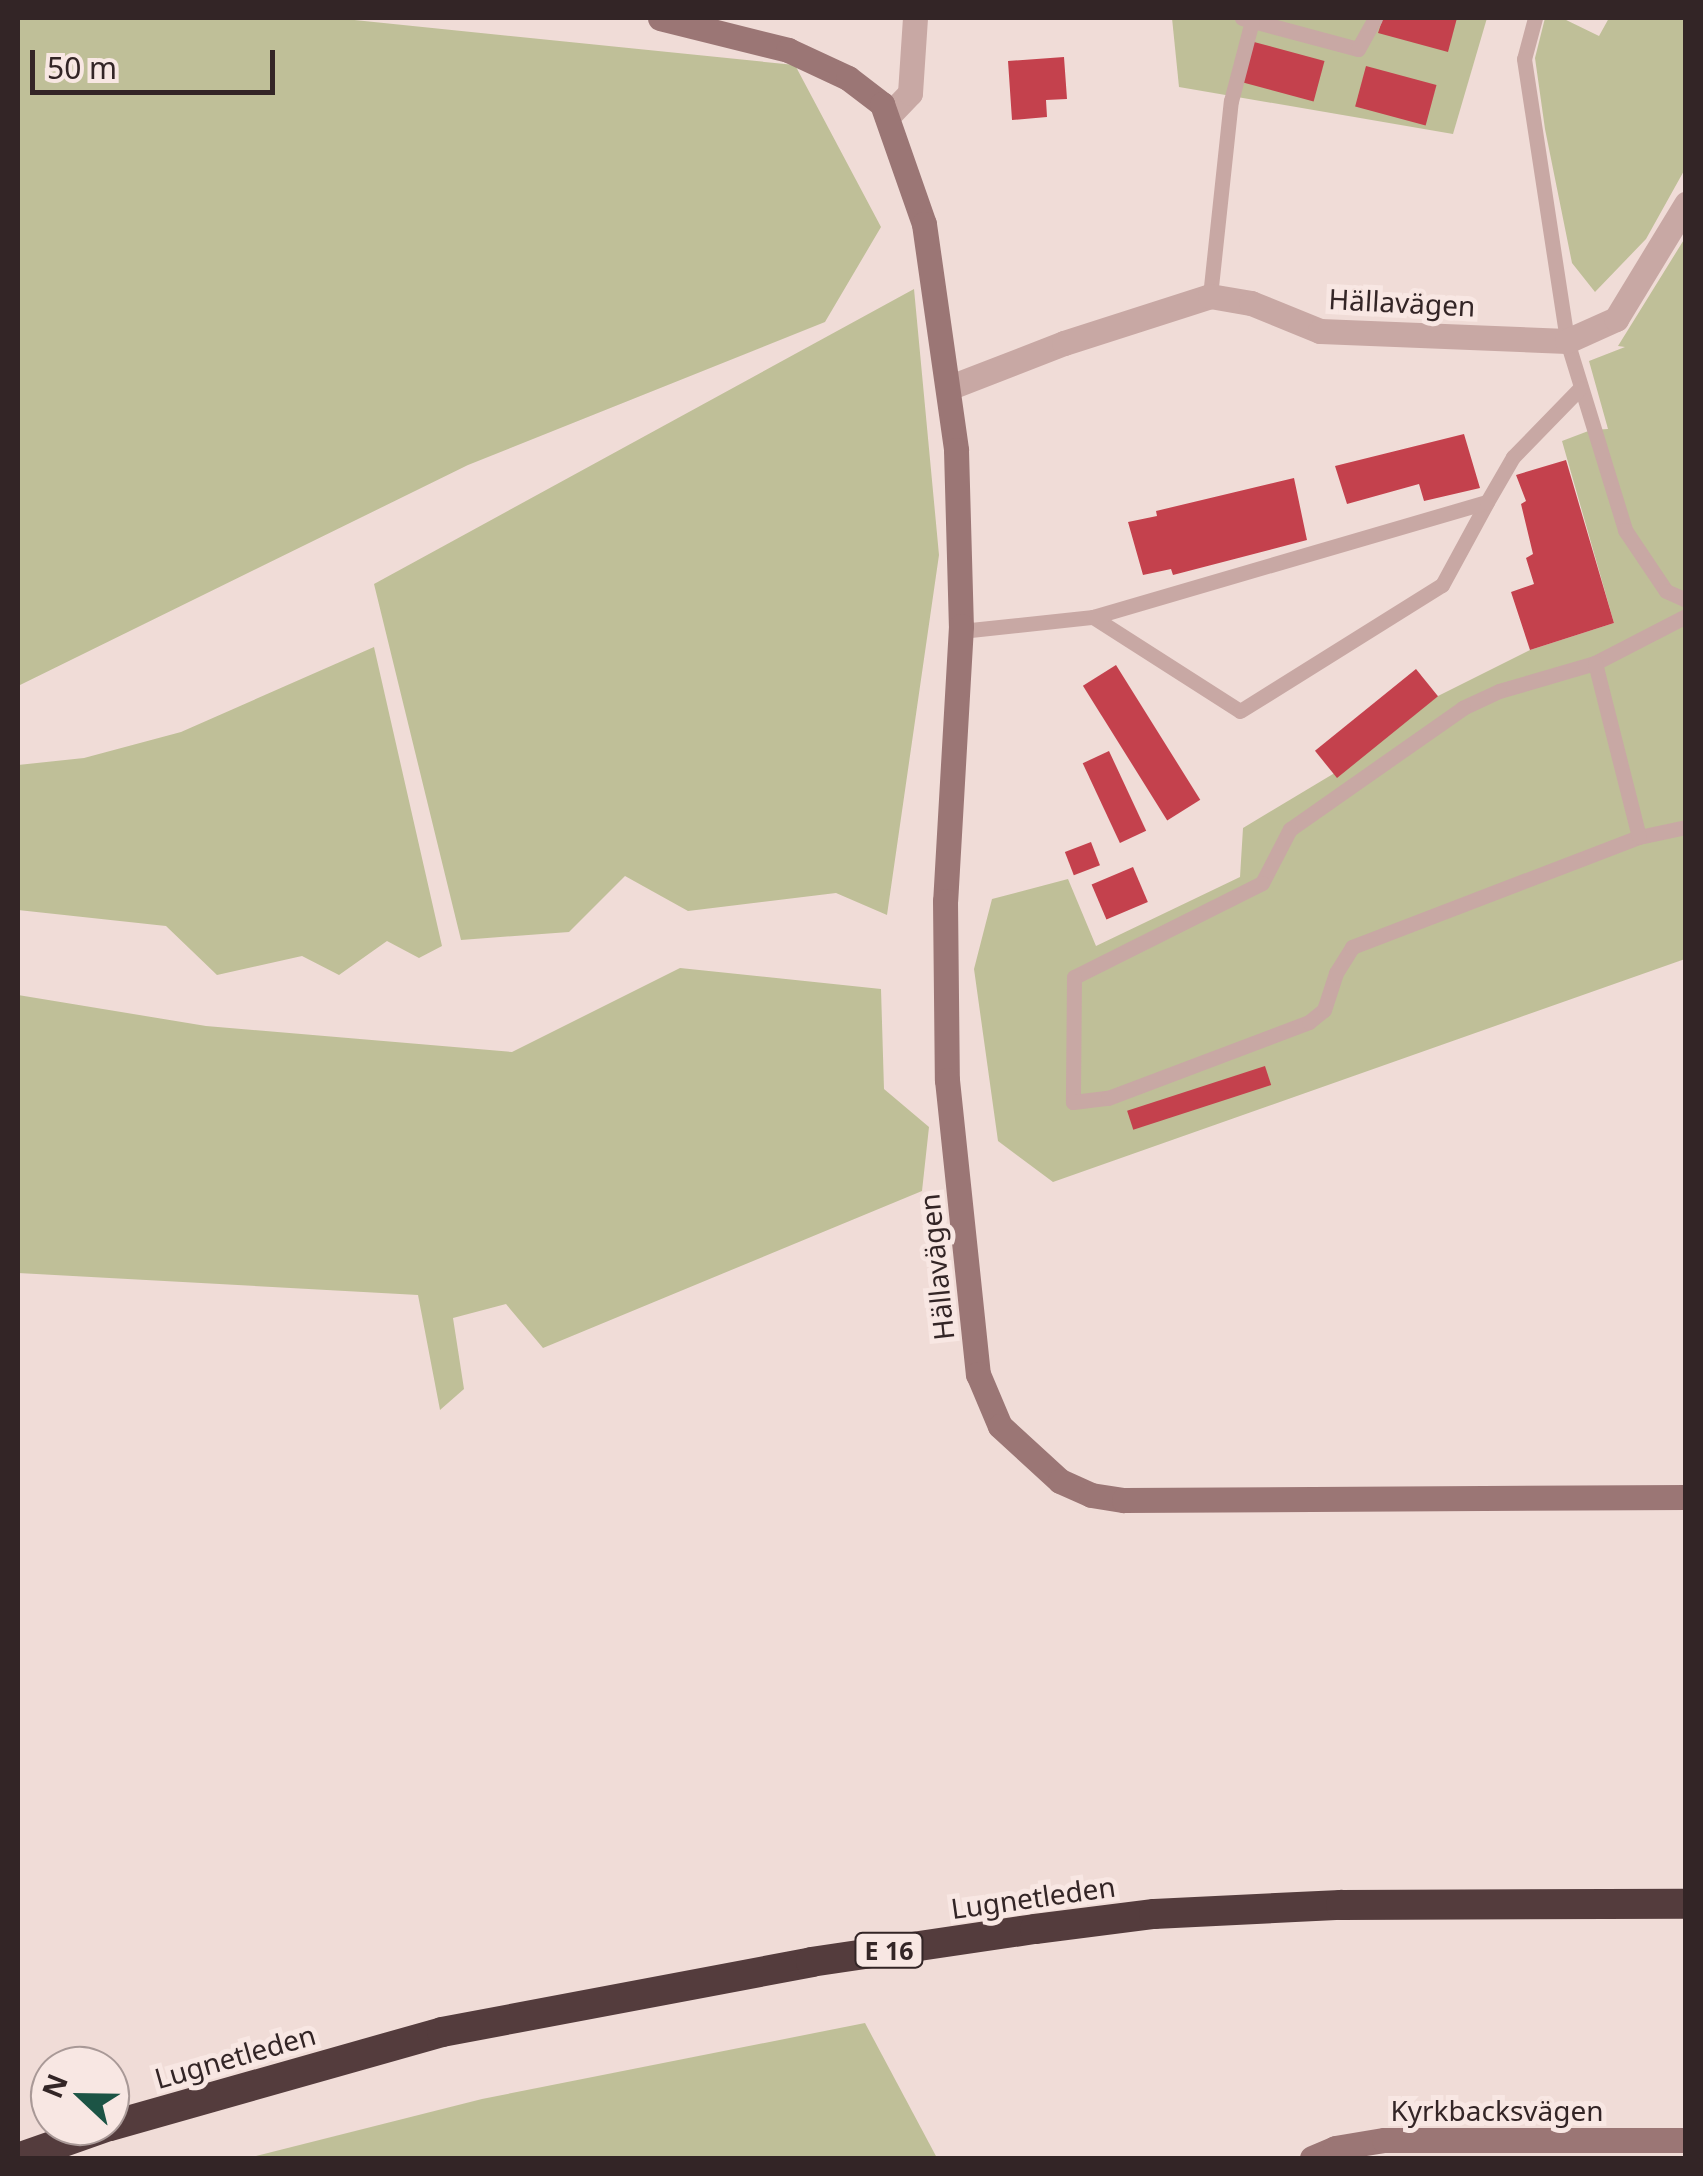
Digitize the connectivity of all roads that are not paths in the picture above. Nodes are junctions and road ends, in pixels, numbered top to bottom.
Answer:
1 (660, 18) edge
2 (915, 18) edge
3 (1375, 18) edge
4 (1535, 18) edge
5 (1247, 19) edge
6 (889, 114) junction
7 (1686, 204) edge
8 (1210, 296) junction
9 (1567, 341) junction
10 (948, 388) junction
11 (1580, 388) junction
12 (1487, 502) junction
13 (1686, 600) edge
14 (1686, 616) edge
15 (1093, 617) junction
16 (961, 632) junction
17 (1595, 663) junction
18 (1686, 827) edge
19 (1638, 837) junction
20 (1686, 1497) edge
21 (1686, 1904) edge
22 (130, 2120) edge
23 (1686, 2140) edge
24 (52, 2146) edge
25 (18, 2158) edge
26 (1312, 2158) edge

1 - 6 street
2 - 6 street
3 - 5 lane
4 - 9 lane
5 - 8 lane
6 - 10 street, Hällavägen
7 - 9 street, Hällavägen
8 - 9 street, Hällavägen
8 - 10 street
9 - 11 lane
10 - 16 street, Hällavägen
11 - 12 lane
11 - 13 lane
12 - 15 lane
12 - 15 lane
14 - 17 lane
15 - 16 lane
16 - 20 street, Hällavägen
17 - 19 lane
17 - 19 lane
18 - 19 lane
21 - 22 highway, Lugnetleden / E 16
23 - 26 street, Kyrkbacksvägen
24 - 25 highway, Lugnetleden / E 16

